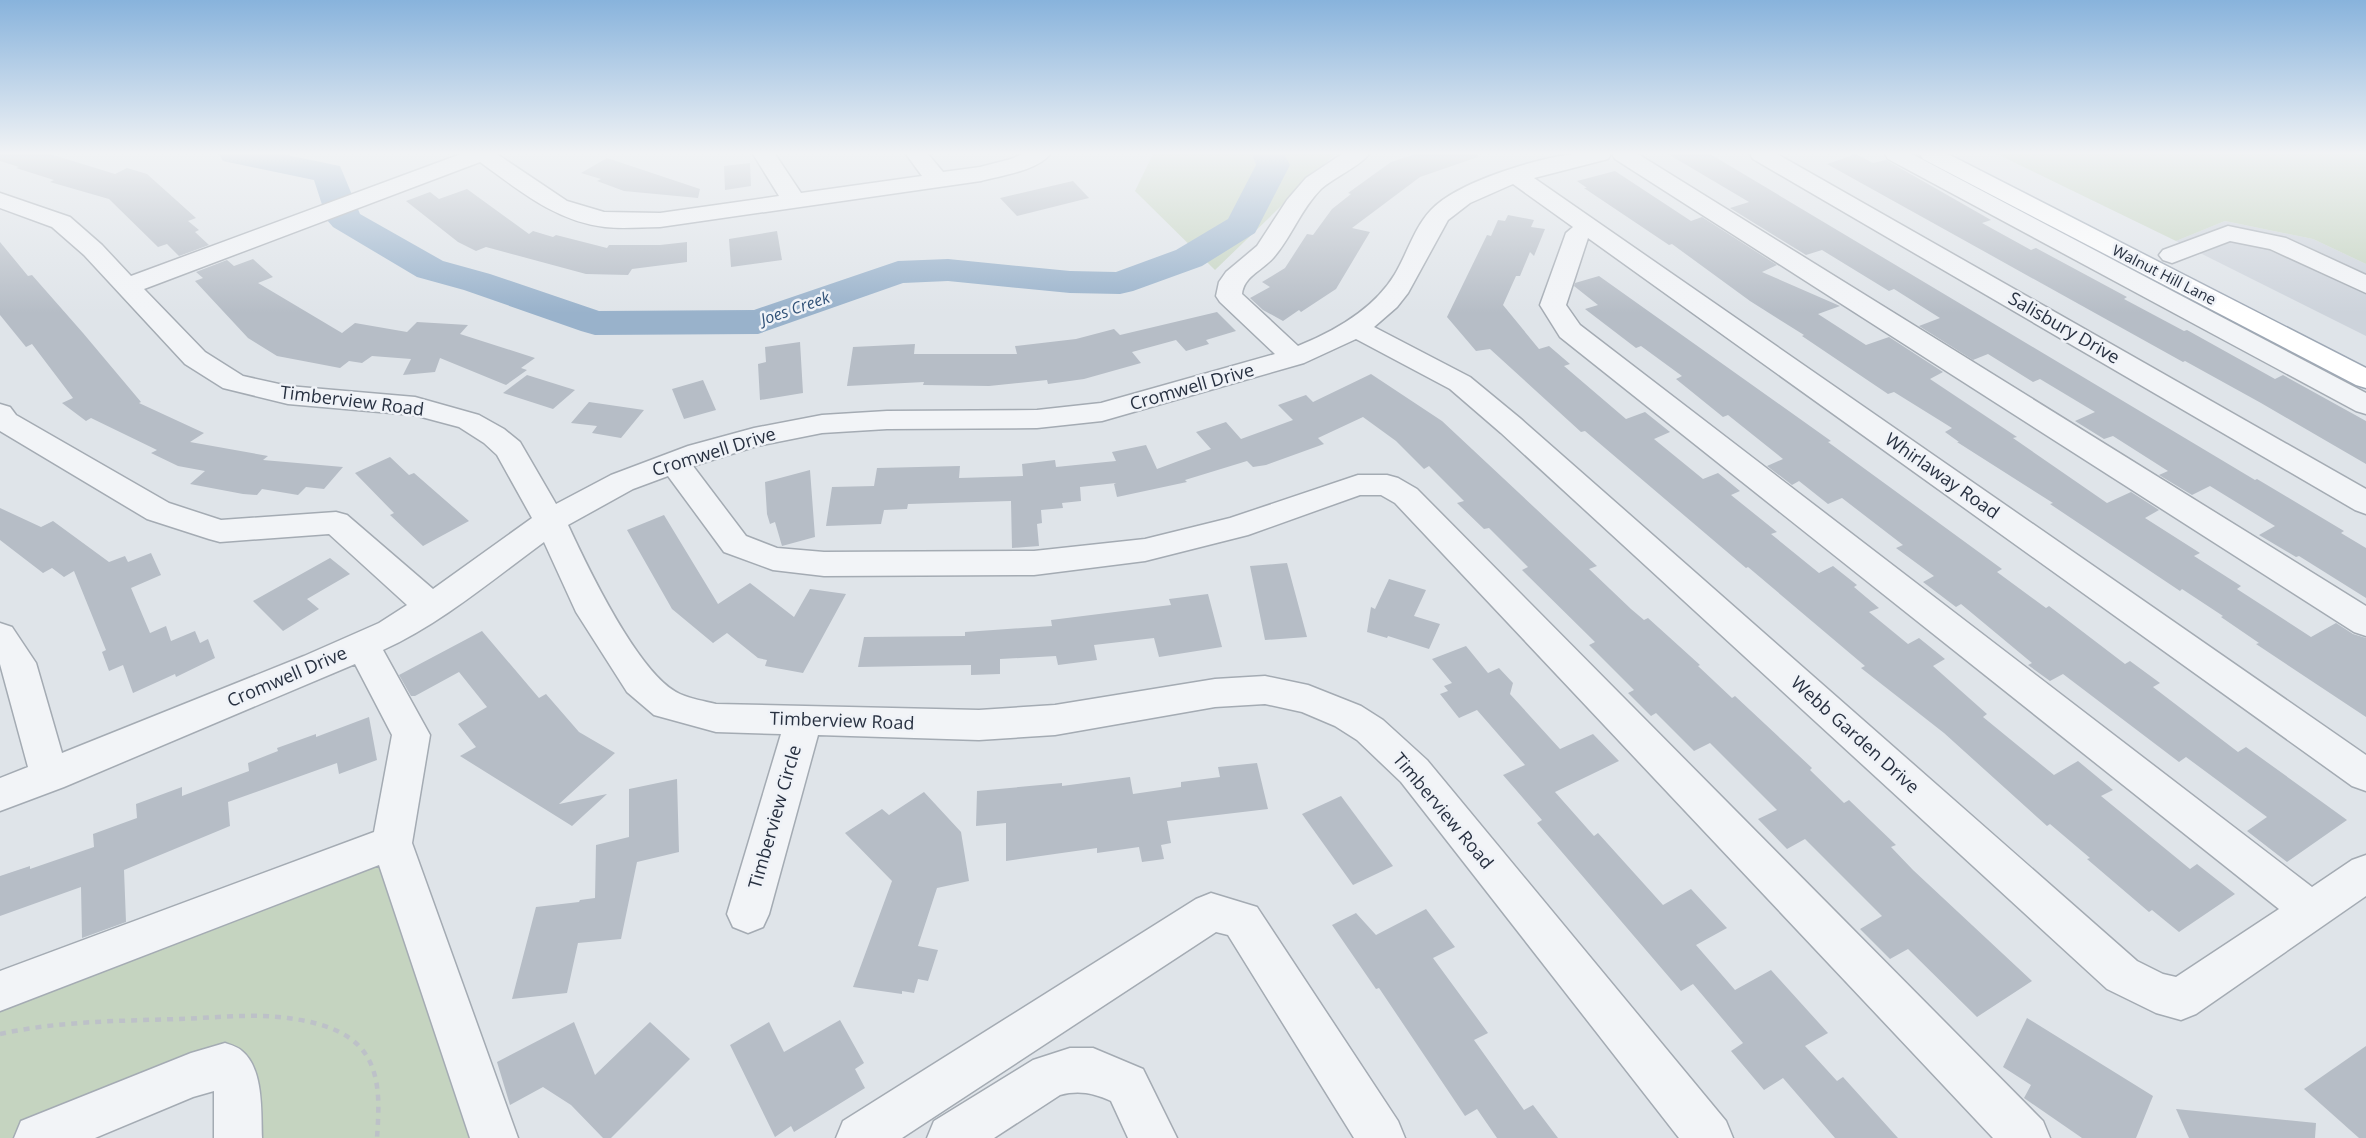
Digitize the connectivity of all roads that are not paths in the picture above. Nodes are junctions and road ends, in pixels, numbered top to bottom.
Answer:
1 (20, 207) edge
2 (339, 207) edge
3 (560, 207) edge
4 (744, 207) edge
5 (1295, 207) edge
6 (1449, 207) edge
7 (1561, 207) edge
8 (1707, 207) edge
9 (1853, 207) edge
10 (1995, 207) edge
11 (2034, 207) edge
12 (2078, 207) edge
13 (1592, 229) junction
14 (2172, 255) junction
15 (2146, 265) junction
16 (2366, 285) edge
17 (127, 286) junction
18 (1355, 327) junction
19 (2366, 354) edge
20 (1294, 357) junction
21 (2366, 379) edge
22 (2366, 405) edge
23 (0, 413) edge
24 (674, 462) junction
25 (2366, 503) edge
26 (550, 521) junction
27 (431, 607) junction
28 (2366, 623) edge
29 (0, 636) edge
30 (363, 645) junction
31 (803, 721) junction
32 (2366, 775) edge
33 (50, 776) junction
34 (0, 795) edge
35 (392, 843) junction
36 (2366, 873) edge
37 (2311, 910) junction
38 (748, 914) dead end
39 (0, 991) edge
40 (38, 1138) edge
41 (238, 1138) edge
42 (494, 1138) edge
43 (860, 1138) edge
44 (951, 1138) edge
45 (1154, 1138) edge
46 (1381, 1138) edge
47 (1709, 1138) edge
48 (2026, 1138) edge

1 - 17 street, Timberview Road
2 - 17 street
3 - 4 street
5 - 20 street
6 - 18 street, Cromwell Drive
7 - 13 street, Whirlaway Road
8 - 28 street
9 - 25 street, Salisbury Drive
10 - 22 street
11 - 15 main road, Walnut Hill Lane
12 - 14 main road, Walnut Hill Lane
13 - 32 street, Whirlaway Road
13 - 37 street
14 - 15 main road
14 - 16 street
14 - 19 main road, Walnut Hill Lane
15 - 21 main road, Walnut Hill Lane
17 - 26 street, Timberview Road
18 - 20 street, Cromwell Drive
18 - 37 street, Webb Garden Drive
20 - 24 street, Cromwell Drive
23 - 27 street
24 - 26 street, Cromwell Drive
24 - 48 street
26 - 27 street, Cromwell Drive
26 - 31 street, Timberview Road
27 - 30 street, Cromwell Drive
29 - 33 street
30 - 33 street, Cromwell Drive
30 - 35 street
31 - 38 street, Timberview Circle
31 - 47 street, Timberview Road
33 - 34 street, Cromwell Drive
35 - 39 street
35 - 42 street
36 - 37 street, Webb Garden Drive
40 - 41 street
43 - 46 street
44 - 45 street

